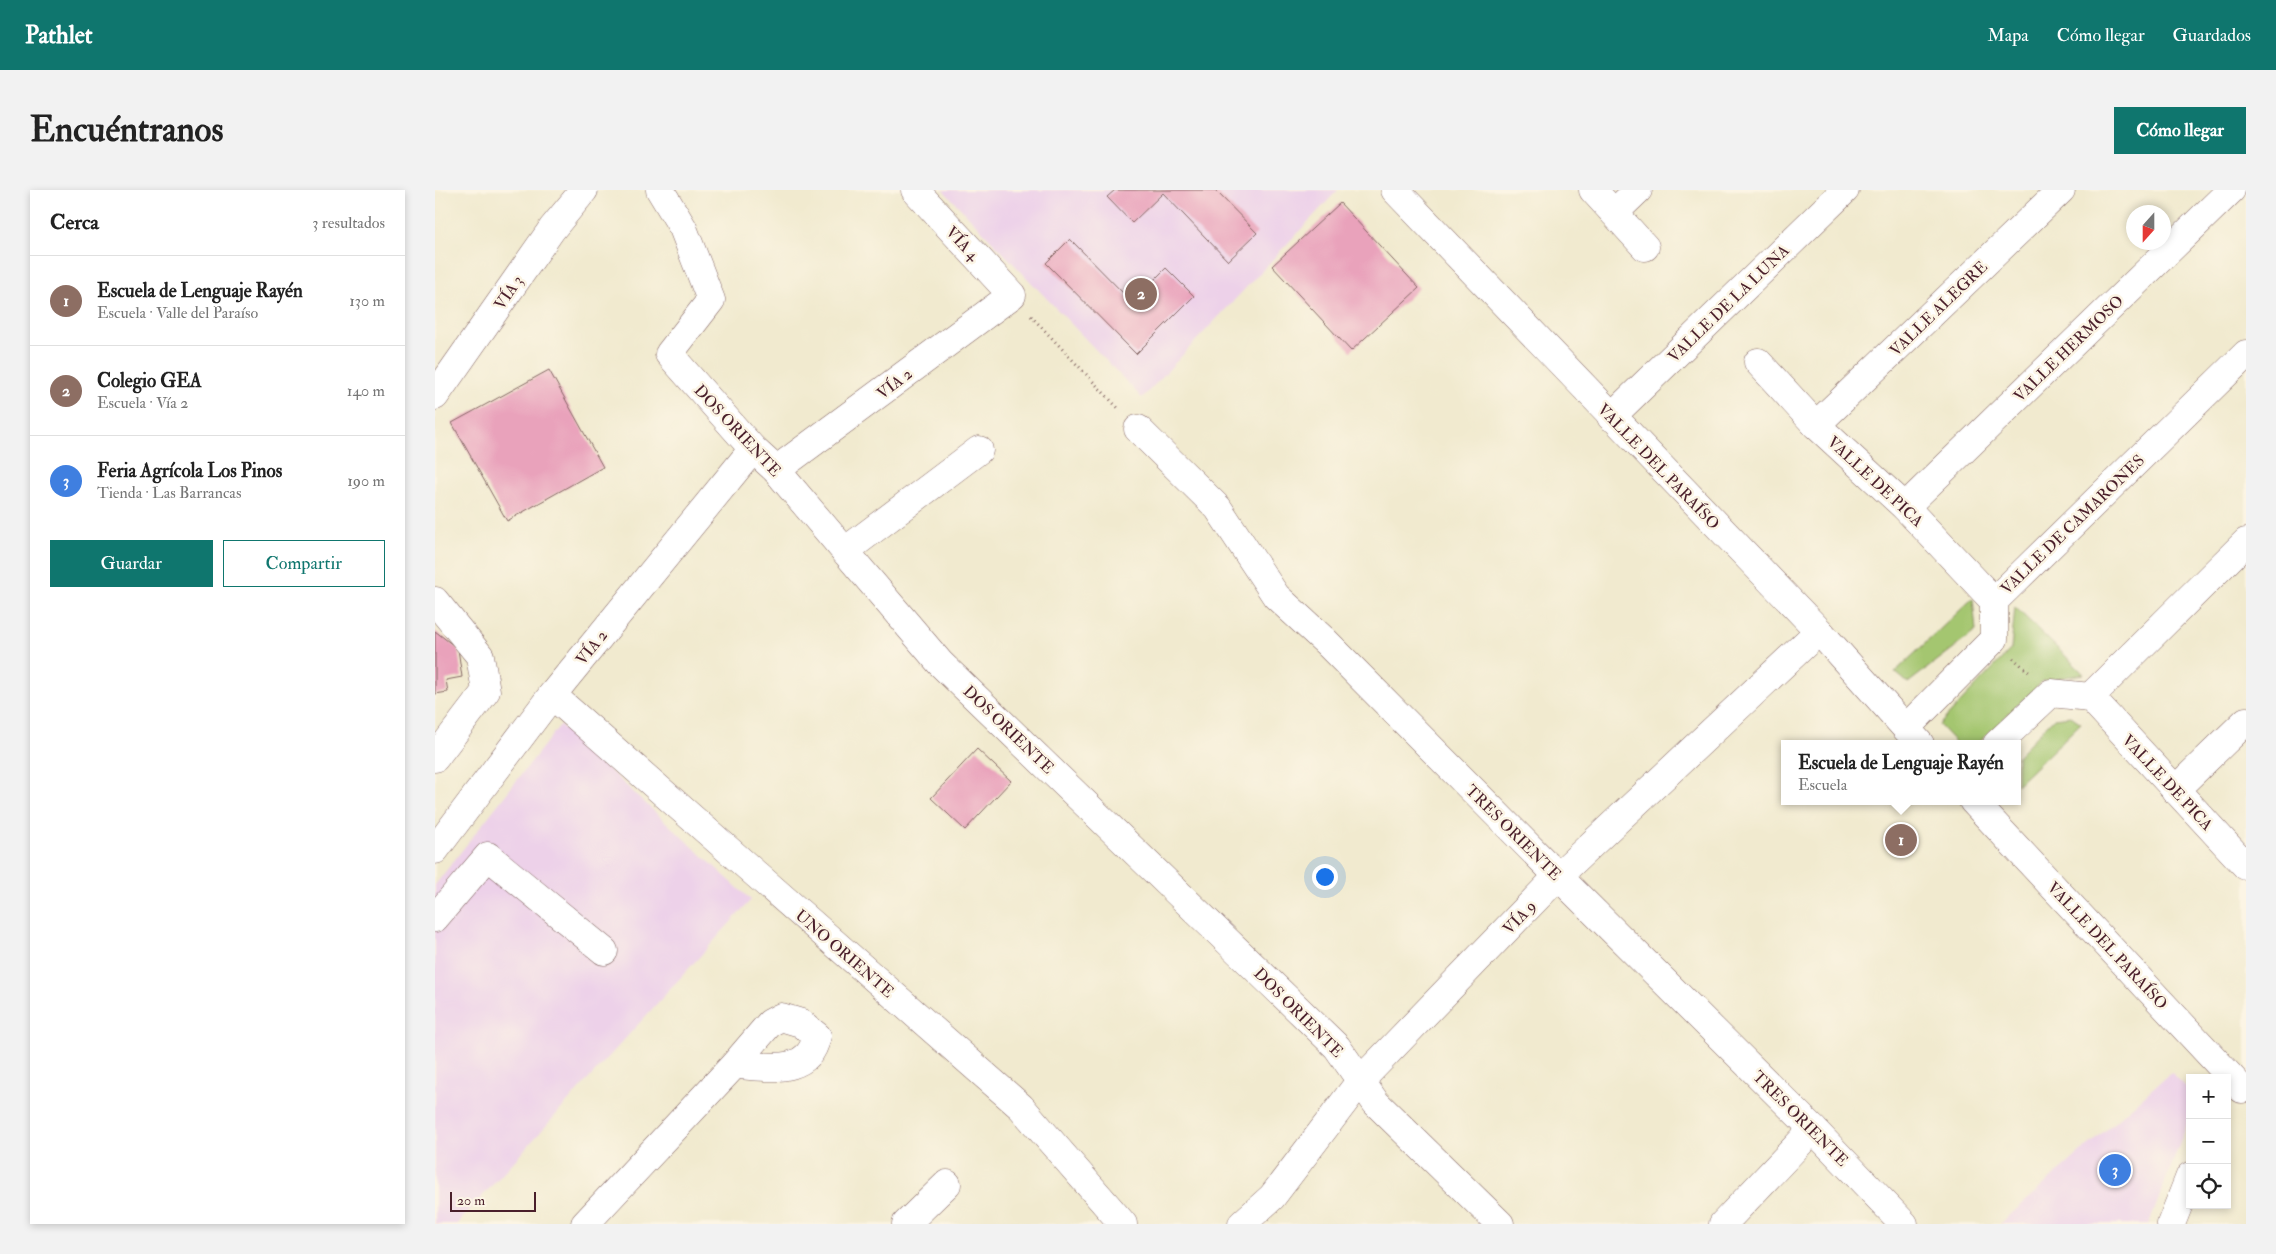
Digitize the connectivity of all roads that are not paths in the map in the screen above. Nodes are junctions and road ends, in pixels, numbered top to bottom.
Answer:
1 (584, 190) edge
2 (660, 190) edge
3 (915, 190) edge
4 (1395, 190) edge
5 (1593, 190) edge
6 (1638, 190) edge
7 (1845, 190) edge
8 (2061, 190) edge
9 (2231, 190) edge
10 (1614, 213) junction
11 (1645, 247) dead end
12 (1012, 295) joint
13 (2246, 354) edge
14 (1758, 362) dead end
15 (435, 396) edge
16 (1611, 417) junction
17 (1816, 425) junction
18 (1138, 429) road end
19 (753, 449) junction
20 (979, 450) dead end
21 (776, 470) junction
22 (1905, 507) junction
23 (2246, 542) edge
24 (845, 551) junction
25 (435, 601) edge
26 (1994, 601) junction
27 (1819, 631) junction
28 (552, 695) junction
29 (2090, 697) junction
30 (2246, 721) edge
31 (1913, 736) edge
32 (2001, 740) edge
33 (435, 758) edge
34 (2175, 790) junction
35 (1977, 805) edge
36 (435, 850) edge
37 (2246, 866) edge
38 (1557, 876) junction
39 (435, 918) edge
40 (604, 951) dead end
41 (734, 1065) dead end
42 (1361, 1080) junction
43 (2239, 1094) edge
44 (1813, 1129) junction
45 (947, 1184) dead end
46 (2186, 1186) edge
47 (585, 1224) edge
48 (906, 1224) edge
49 (1123, 1224) edge
50 (1242, 1224) edge
51 (1500, 1224) edge
52 (1723, 1224) edge
53 (1904, 1224) edge
54 (2171, 1224) edge

1 - 15 street, VÍA 3
2 - 19 street, DOS ORIENTE
3 - 12 street, VÍA 4
4 - 16 street, VALLE DEL PARAÍSO
5 - 10 street
6 - 10 street
7 - 16 street, VALLE DE LA LUNA
8 - 17 street, VALLE ALEGRE
9 - 22 street, VALLE HERMOSO
10 - 11 street
12 - 21 street, VÍA 2
13 - 26 street, VALLE DE CAMARONES
14 - 17 street, VALLE DE PICA
16 - 27 street, VALLE DEL PARAÍSO
17 - 22 street, VALLE DE PICA
18 - 38 street, TRES ORIENTE
19 - 21 street, DOS ORIENTE
19 - 28 street, VÍA 2
20 - 24 street
21 - 24 street, DOS ORIENTE
22 - 26 street, VALLE DE PICA
23 - 29 street
24 - 42 street, DOS ORIENTE
25 - 33 street
26 - 31 street, VALLE DE CAMARONES
27 - 31 street, VALLE DEL PARAÍSO
27 - 38 street, VÍA 9
28 - 36 street, VÍA 2
28 - 49 street, UNO ORIENTE
29 - 32 street
29 - 34 street, VALLE DE PICA
30 - 34 street
34 - 37 street, VALLE DE PICA
35 - 43 street, VALLE DEL PARAÍSO
38 - 42 street, VÍA 9
38 - 44 street, TRES ORIENTE
39 - 40 street
41 - 47 street
42 - 50 street, VÍA 9
42 - 51 street, DOS ORIENTE
44 - 52 street
44 - 53 street, TRES ORIENTE
45 - 48 street
46 - 54 street

